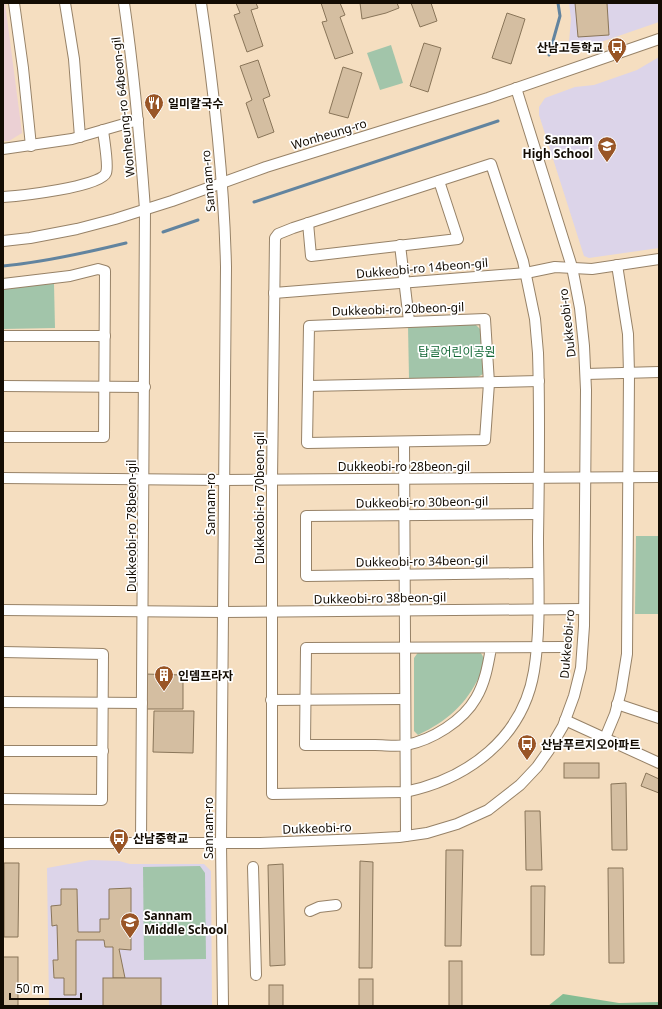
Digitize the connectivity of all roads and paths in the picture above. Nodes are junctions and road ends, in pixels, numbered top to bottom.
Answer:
1 (14, 3) edge
2 (65, 3) edge
3 (124, 3) edge
4 (201, 3) edge
5 (659, 39) edge
6 (516, 88) junction
7 (138, 120) junction
8 (103, 130) junction
9 (80, 137) junction
10 (31, 146) junction
11 (3, 149) edge
12 (439, 181) junction
13 (222, 183) junction
14 (3, 197) edge
15 (145, 209) junction
16 (308, 223) junction
17 (3, 241) edge
18 (400, 246) junction
19 (659, 259) edge
20 (617, 265) junction
21 (572, 267) junction
22 (526, 273) junction
23 (404, 283) junction
24 (3, 284) edge
25 (274, 293) junction
26 (409, 321) junction
27 (3, 336) edge
28 (105, 336) junction
29 (659, 372) edge
30 (586, 374) junction
31 (629, 374) junction
32 (539, 381) junction
33 (489, 383) junction
34 (3, 386) edge
35 (308, 386) junction
36 (104, 387) junction
37 (145, 387) junction
38 (3, 438) edge
39 (404, 442) junction
40 (659, 477) edge
41 (3, 478) edge
42 (539, 478) junction
43 (585, 478) junction
44 (628, 478) junction
45 (404, 479) junction
46 (144, 480) junction
47 (223, 480) junction
48 (272, 480) junction
49 (538, 514) junction
50 (404, 515) junction
51 (538, 572) junction
52 (405, 574) junction
53 (306, 576) joint
54 (538, 609) junction
55 (584, 609) junction
56 (3, 610) edge
57 (404, 611) junction
58 (143, 612) junction
59 (222, 612) junction
60 (271, 612) junction
61 (536, 647) junction
62 (564, 647) dead end
63 (405, 648) junction
64 (491, 648) junction
65 (3, 652) edge
66 (405, 699) junction
67 (271, 700) junction
68 (306, 700) junction
69 (3, 702) edge
70 (103, 703) junction
71 (142, 703) junction
72 (617, 704) junction
73 (659, 718) edge
74 (565, 720) junction
75 (605, 738) junction
76 (405, 745) junction
77 (3, 750) edge
78 (103, 751) junction
79 (659, 763) edge
80 (405, 792) junction
81 (3, 799) edge
82 (406, 836) junction
83 (3, 843) edge
84 (141, 843) junction
85 (221, 843) junction
86 (253, 867) dead end
87 (310, 911) dead end
88 (321, 914) dead end
89 (256, 975) dead end
90 (223, 1006) edge

1 - 10 street
2 - 9 street
3 - 7 street, Wonheung-ro 64beon-gil
4 - 13 street, Sannam-ro
5 - 6 street, Wonheung-ro
6 - 13 street, Wonheung-ro
6 - 21 street, Dukkeobi-ro
7 - 8 street
7 - 15 street, Wonheung-ro 64beon-gil
8 - 9 street
8 - 14 street
9 - 10 street
10 - 11 street
12 - 16 street, Dukkeobi-ro 70beon-gil
12 - 18 street
12 - 22 street, Dukkeobi-ro 70beon-gil
13 - 15 street, Wonheung-ro
13 - 47 street, Sannam-ro
15 - 17 street, Wonheung-ro
15 - 37 street, Dukkeobi-ro 78beon-gil
16 - 18 street
16 - 25 street, Dukkeobi-ro 70beon-gil
18 - 23 street
19 - 20 street, Dukkeobi-ro 14beon-gil
20 - 21 street, Dukkeobi-ro 14beon-gil
20 - 31 street
21 - 22 street, Dukkeobi-ro 14beon-gil
21 - 30 street, Dukkeobi-ro
22 - 23 street, Dukkeobi-ro 14beon-gil
22 - 32 street
23 - 25 street, Dukkeobi-ro 14beon-gil
23 - 26 street
24 - 28 street
25 - 48 street, Dukkeobi-ro 70beon-gil
26 - 33 street, Dukkeobi-ro 20beon-gil
26 - 35 street, Dukkeobi-ro 20beon-gil
27 - 28 street
28 - 36 street
29 - 31 street
30 - 31 street
30 - 43 street, Dukkeobi-ro
31 - 44 street
32 - 33 street
32 - 42 street
33 - 35 street
33 - 39 street, Dukkeobi-ro 20beon-gil
34 - 36 street
35 - 39 street, Dukkeobi-ro 20beon-gil
36 - 37 street
36 - 38 street
37 - 46 street, Dukkeobi-ro 78beon-gil
39 - 45 street
40 - 44 street, Dukkeobi-ro 28beon-gil
41 - 46 street, Dukkeobi-ro 28beon-gil
42 - 43 street, Dukkeobi-ro 28beon-gil
42 - 45 street, Dukkeobi-ro 28beon-gil
42 - 49 street
43 - 44 street, Dukkeobi-ro 28beon-gil
43 - 55 street, Dukkeobi-ro
44 - 72 street
45 - 48 street, Dukkeobi-ro 28beon-gil
45 - 50 street
46 - 47 street, Dukkeobi-ro 28beon-gil
46 - 58 street, Dukkeobi-ro 78beon-gil
47 - 48 street, Dukkeobi-ro 28beon-gil
47 - 59 street, Sannam-ro
48 - 60 street, Dukkeobi-ro 70beon-gil
49 - 50 street, Dukkeobi-ro 30beon-gil
49 - 51 street
50 - 52 street
50 - 53 street, Dukkeobi-ro 30beon-gil
51 - 52 street, Dukkeobi-ro 34beon-gil
51 - 54 street
52 - 53 street, Dukkeobi-ro 34beon-gil
52 - 57 street
54 - 55 street, Dukkeobi-ro 38beon-gil
54 - 57 street, Dukkeobi-ro 38beon-gil
54 - 61 street
55 - 74 street, Dukkeobi-ro
56 - 58 street, Dukkeobi-ro 38beon-gil
57 - 60 street, Dukkeobi-ro 38beon-gil
57 - 63 street
58 - 59 street, Dukkeobi-ro 38beon-gil
58 - 71 street, Dukkeobi-ro 78beon-gil
59 - 60 street, Dukkeobi-ro 38beon-gil
59 - 85 street, Sannam-ro
60 - 67 street, Dukkeobi-ro 70beon-gil
61 - 62 street
61 - 64 street
61 - 80 street
63 - 64 street
63 - 66 street
63 - 68 street
64 - 76 street
65 - 70 street
66 - 68 street
66 - 76 street
67 - 68 street
67 - 80 street, Dukkeobi-ro 70beon-gil
68 - 76 street
69 - 70 street
70 - 71 street
70 - 78 street
71 - 84 street, Dukkeobi-ro 78beon-gil
72 - 73 street
72 - 75 street
74 - 75 street
74 - 82 street, Dukkeobi-ro
75 - 79 street
76 - 80 street
77 - 78 street
78 - 81 street
80 - 82 street
82 - 85 street, Dukkeobi-ro
83 - 84 street, Dukkeobi-ro
84 - 85 street, Dukkeobi-ro
85 - 90 street, Sannam-ro
86 - 89 street
87 - 88 street

